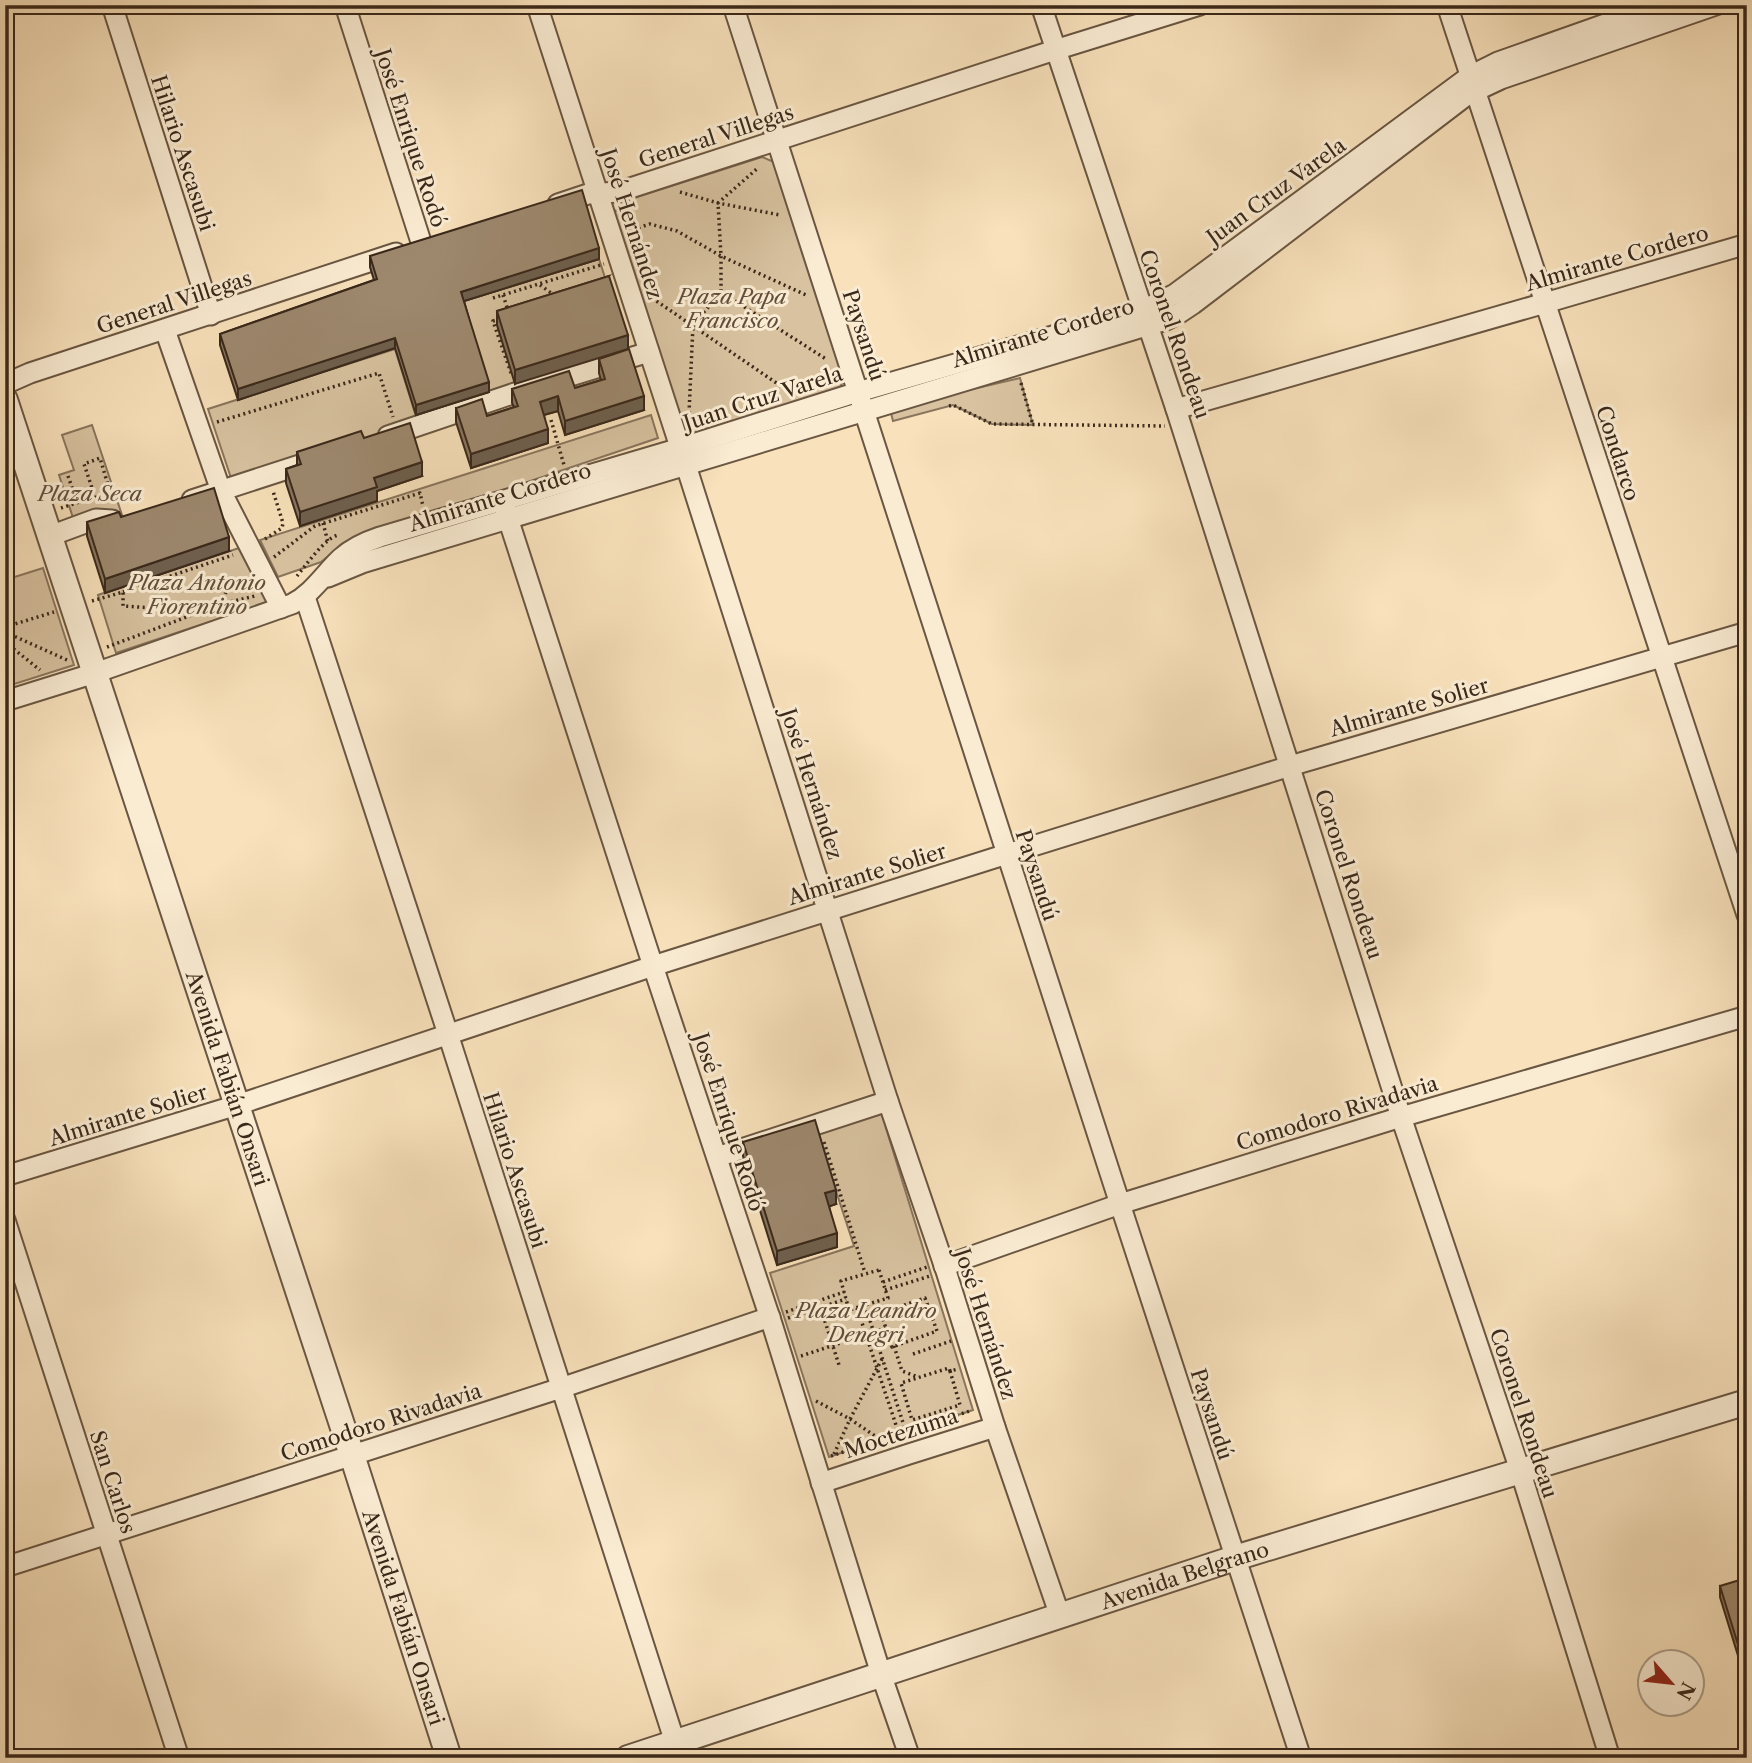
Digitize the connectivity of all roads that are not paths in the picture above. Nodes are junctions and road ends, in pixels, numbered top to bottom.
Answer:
1 (112, 5) edge
2 (345, 5) edge
3 (537, 5) edge
4 (733, 5) edge
5 (1041, 5) edge
6 (1200, 5) edge
7 (1447, 5) edge
8 (1659, 5) edge
9 (1716, 5) edge
10 (1055, 50) junction
11 (1472, 84) junction
12 (778, 140) junction
13 (599, 193) junction
14 (537, 210) edge
15 (428, 243) joint
16 (1747, 244) edge
17 (1545, 303) junction
18 (211, 315) junction
19 (1145, 318) junction
20 (164, 330) junction
21 (649, 352) junction
22 (5, 384) edge
23 (5, 400) edge
24 (861, 401) junction
25 (1178, 416) junction
26 (372, 441) edge
27 (685, 453) junction
28 (320, 458) edge
29 (221, 491) junction
30 (173, 506) edge
31 (506, 510) junction
32 (136, 517) edge
33 (46, 525) junction
34 (305, 597) junction
35 (281, 608) junction
36 (1747, 632) edge
37 (1661, 657) junction
38 (95, 673) junction
39 (5, 701) edge
40 (1290, 766) junction
41 (1007, 854) junction
42 (828, 910) junction
43 (1747, 915) edge
44 (653, 966) junction
45 (1747, 1016) edge
46 (447, 1034) junction
47 (888, 1101) junction
48 (237, 1105) junction
49 (1401, 1117) junction
50 (717, 1157) junction
51 (5, 1176) edge
52 (1120, 1204) junction
53 (5, 1220) edge
54 (944, 1267) junction
55 (771, 1321) junction
56 (561, 1388) junction
57 (1747, 1402) edge
58 (995, 1427) junction
59 (352, 1455) junction
60 (1520, 1470) junction
61 (821, 1483) junction
62 (106, 1536) junction
63 (1235, 1558) junction
64 (5, 1567) edge
65 (1060, 1616) junction
66 (881, 1674) junction
67 (678, 1750) edge
68 (179, 1758) edge
69 (449, 1758) edge
70 (628, 1758) edge
71 (910, 1758) edge
72 (1301, 1758) edge
73 (1610, 1758) edge

1 - 18 street, Hilario Ascasubi
2 - 15 street, José Enrique Rodó
3 - 13 street, José Hernández
4 - 12 street, Paysandú
5 - 10 street, Coronel Rondeau
6 - 10 street, General Villegas
7 - 11 street, Condarco
8 - 11 street
9 - 11 street, Almirante Cordero
10 - 12 street, General Villegas
10 - 19 street, Coronel Rondeau
11 - 17 street, Condarco
11 - 19 street, Almirante Cordero
12 - 13 street, General Villegas
12 - 24 street, Paysandú
13 - 14 street, General Villegas
13 - 21 street, José Hernández
15 - 18 street, General Villegas
16 - 17 street, Almirante Cordero
17 - 25 street, Almirante Cordero
17 - 37 street, Condarco
18 - 20 street, General Villegas
19 - 24 street, Almirante Cordero
19 - 25 street, Coronel Rondeau
20 - 22 street, General Villegas
20 - 29 street
21 - 26 street
21 - 27 street, José Hernández
23 - 33 street, Avenida Fabián Onsari
24 - 27 street, Almirante Cordero
24 - 41 street, Paysandú
25 - 40 street, Coronel Rondeau
27 - 31 street, Almirante Cordero
27 - 31 street, Juan Cruz Varela
27 - 42 street, José Hernández
28 - 29 street
29 - 30 street
29 - 35 street
31 - 34 street, Juan Cruz Varela
31 - 44 street, José Enrique Rodó
32 - 33 street
33 - 38 street, Avenida Fabián Onsari
34 - 35 street, Juan Cruz Varela
34 - 46 street, Hilario Ascasubi
35 - 38 street
36 - 37 street, Almirante Solier
37 - 40 street, Almirante Solier
37 - 43 street, Condarco
38 - 39 street
38 - 48 street, Avenida Fabián Onsari
40 - 41 street, Almirante Solier
40 - 49 street, Coronel Rondeau
41 - 42 street, Almirante Solier
41 - 52 street, Paysandú
42 - 44 street, Almirante Solier
42 - 47 street, José Hernández
44 - 46 street, Almirante Solier
44 - 50 street, José Enrique Rodó
45 - 49 street, Comodoro Rivadavia
46 - 48 street, Almirante Solier
46 - 56 street, Hilario Ascasubi
47 - 50 street
47 - 54 street, José Hernández
48 - 51 street, Almirante Solier
48 - 59 street, Avenida Fabián Onsari
49 - 52 street, Comodoro Rivadavia
49 - 60 street, Coronel Rondeau
50 - 55 street, José Enrique Rodó
52 - 54 street, Comodoro Rivadavia
52 - 63 street, Paysandú
53 - 62 street, San Carlos
54 - 58 street, José Hernández
55 - 56 street, Comodoro Rivadavia
55 - 61 street, José Enrique Rodó
56 - 59 street, Comodoro Rivadavia
56 - 67 street, Hilario Ascasubi
57 - 60 street, Avenida Belgrano
58 - 61 street, Moctezuma
58 - 65 street, José Hernández
59 - 62 street, Comodoro Rivadavia
59 - 69 street, Avenida Fabián Onsari
60 - 63 street, Avenida Belgrano
60 - 73 street, Coronel Rondeau
61 - 66 street, José Enrique Rodó
62 - 64 street, Comodoro Rivadavia
62 - 68 street, San Carlos
63 - 65 street, Avenida Belgrano
63 - 72 street, Paysandú
65 - 66 street, Avenida Belgrano
66 - 67 street, Avenida Belgrano
66 - 71 street, José Enrique Rodó
67 - 70 street, Avenida Belgrano

